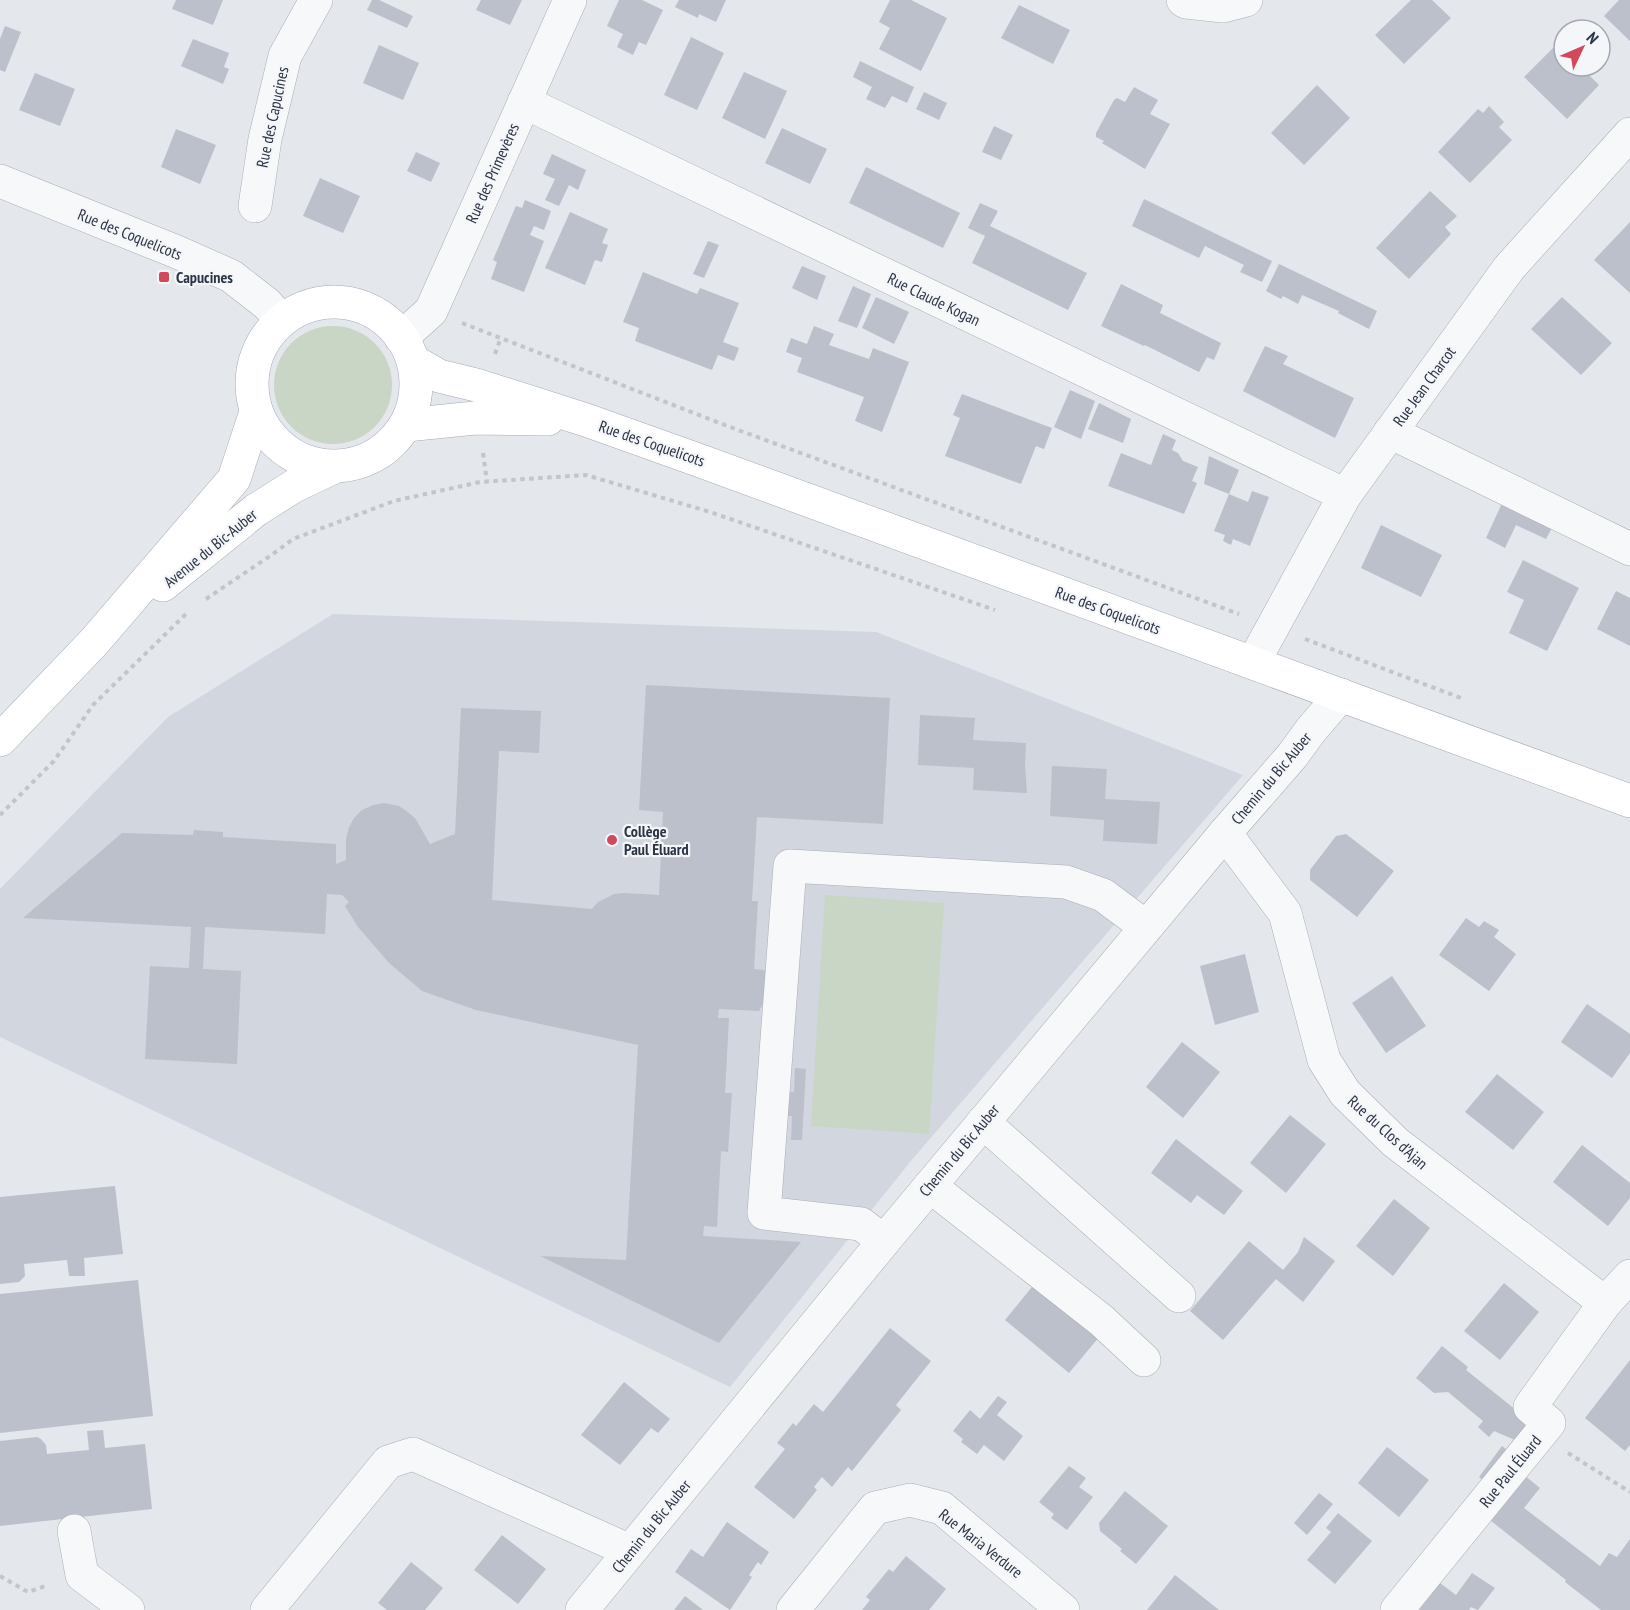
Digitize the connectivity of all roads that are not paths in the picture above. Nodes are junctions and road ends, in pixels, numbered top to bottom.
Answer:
1 (316, 0) edge
2 (570, 0) edge
3 (1183, 0) edge
4 (1246, 0) edge
5 (524, 102) junction
6 (1630, 134) edge
7 (0, 181) edge
8 (255, 206) dead end
9 (281, 321) junction
10 (407, 349) junction
11 (256, 412) junction
12 (586, 420) junction
13 (406, 425) junction
14 (1390, 432) junction
15 (334, 467) junction
16 (1346, 495) junction
17 (1630, 549) edge
18 (94, 642) junction
19 (1253, 663) junction
20 (1341, 695) junction
21 (0, 740) edge
22 (1630, 801) edge
23 (1225, 833) junction
24 (1146, 927) junction
25 (983, 1122) junction
26 (930, 1186) junction
27 (884, 1240) junction
28 (1630, 1276) edge
29 (1179, 1296) dead end
30 (1605, 1304) junction
31 (1144, 1360) dead end
32 (74, 1531) dead end
33 (630, 1551) junction
34 (128, 1610) edge
35 (267, 1610) edge
36 (582, 1610) edge
37 (793, 1610) edge
38 (1063, 1610) edge
39 (1397, 1610) edge

1 - 8 street, Rue des Capucines
2 - 5 street, Rue des Primevères
3 - 4 street
5 - 10 street, Rue des Primevères
5 - 16 street, Rue Claude Kogan
6 - 14 street, Rue Jean Charcot
7 - 9 street, Rue des Coquelicots
9 - 10 main road
9 - 11 main road
10 - 12 main road, Rue des Coquelicots
10 - 13 main road
11 - 15 main road
11 - 18 main road, Avenue du Bic-Auber
12 - 13 main road, Rue des Coquelicots
12 - 19 main road, Rue des Coquelicots
13 - 15 main road
14 - 16 street, Rue Jean Charcot
14 - 17 street
15 - 18 main road, Avenue du Bic-Auber
16 - 19 street, Rue Jean Charcot
18 - 21 main road, Avenue du Bic-Auber
19 - 20 main road, Rue des Coquelicots
20 - 22 main road, Rue des Coquelicots
20 - 23 street, Chemin du Bic Auber
23 - 24 street, Chemin du Bic Auber
23 - 30 street, Rue du Clos d’Ajan
24 - 25 street, Chemin du Bic Auber
24 - 27 street
25 - 26 street, Chemin du Bic Auber
25 - 29 street
26 - 27 street, Chemin du Bic Auber
26 - 31 street
27 - 33 street, Chemin du Bic Auber
28 - 30 street
30 - 39 street, Rue Paul Éluard
32 - 34 street
33 - 35 street
33 - 36 street, Chemin du Bic Auber
37 - 38 street, Rue Maria Verdure

